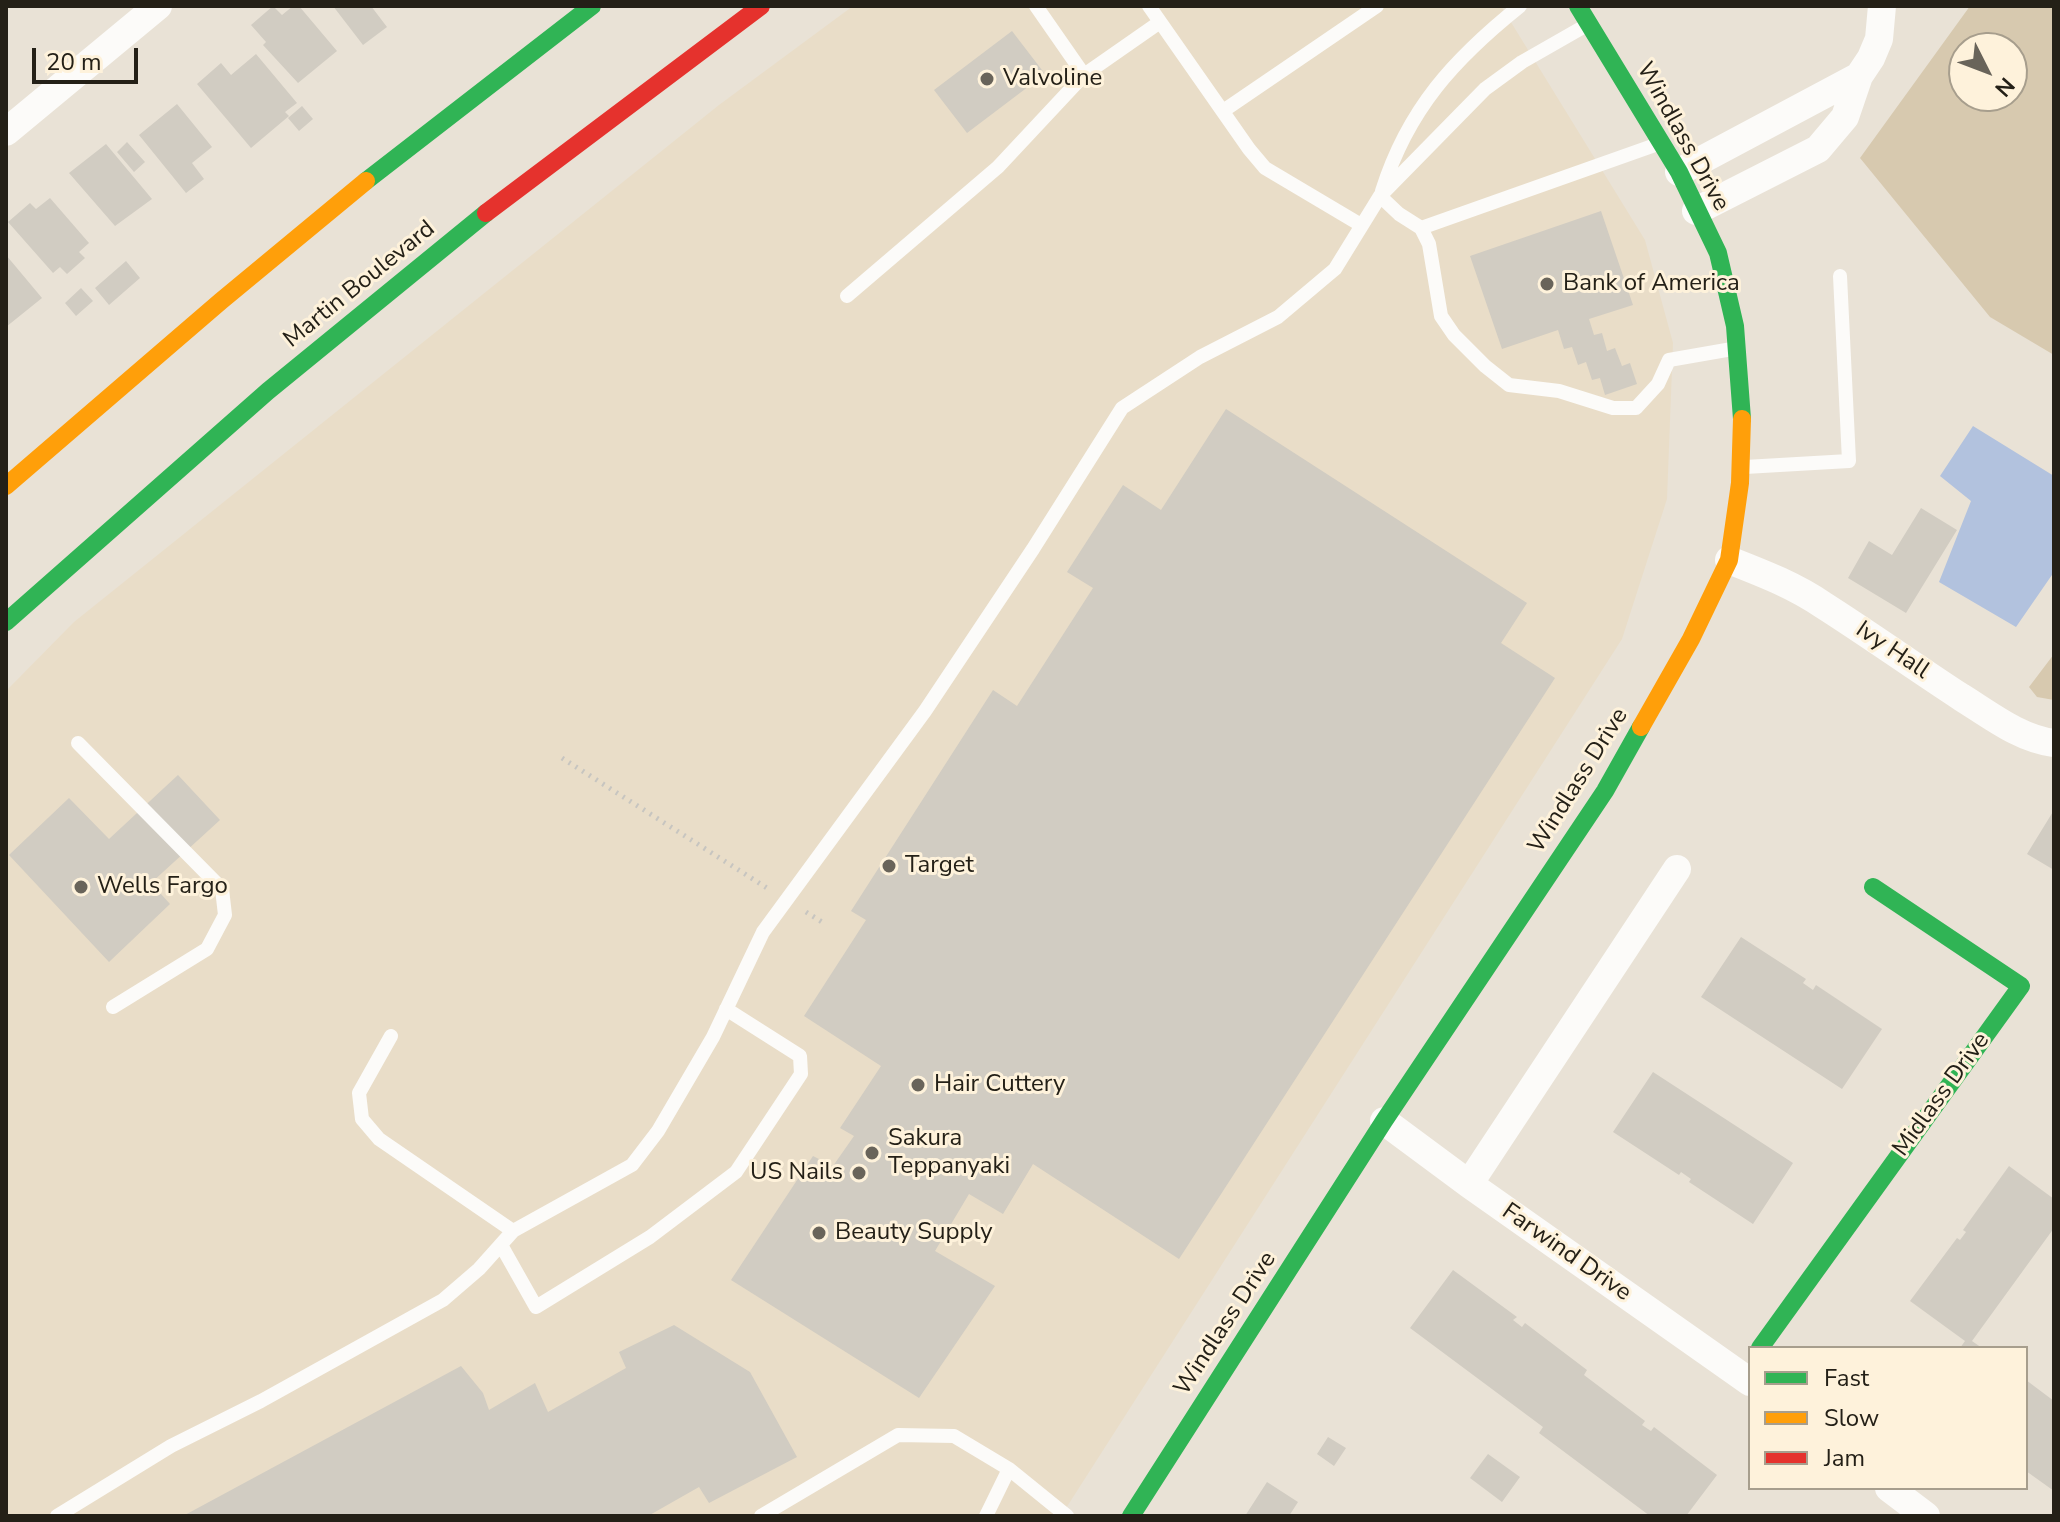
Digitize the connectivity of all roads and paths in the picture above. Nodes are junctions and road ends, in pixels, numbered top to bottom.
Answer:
1 (158, 6) edge
2 (592, 6) edge
3 (761, 6) edge
4 (1036, 6) edge
5 (1149, 6) edge
6 (1377, 6) edge
7 (1520, 6) edge
8 (1578, 6) edge
9 (1882, 6) edge
10 (1160, 22) junction
11 (1589, 24) junction
12 (1084, 75) junction
13 (1859, 76) junction
14 (1223, 111) junction
15 (6, 132) edge
16 (1662, 143) junction
17 (1679, 172) junction
18 (1380, 196) junction
19 (1696, 211) junction
20 (1361, 225) junction
21 (1421, 228) junction
22 (1840, 276) dead end
23 (847, 296) dead end
24 (1736, 348) junction
25 (1740, 467) junction
26 (6, 486) edge
27 (1729, 560) junction
28 (6, 622) edge
29 (78, 743) dead end
30 (2054, 743) edge
31 (562, 758) dead end
32 (1677, 869) dead end
33 (1873, 887) dead end
34 (787, 900) junction
35 (822, 922) dead end
36 (113, 1007) dead end
37 (726, 1009) junction
38 (391, 1036) dead end
39 (1384, 1121) junction
40 (1469, 1184) junction
41 (513, 1231) junction
42 (501, 1245) junction
43 (1761, 1346) edge
44 (1747, 1373) edge
45 (1009, 1469) junction
46 (1892, 1490) edge
47 (57, 1516) edge
48 (761, 1516) edge
49 (986, 1516) edge
50 (1067, 1516) edge
51 (1131, 1516) edge
52 (1926, 1516) edge

1 - 15 street
2 - 26 street
3 - 28 street, Martin Boulevard
4 - 12 lane
5 - 10 lane
6 - 14 lane
7 - 18 lane
8 - 11 street, Windlass Drive
9 - 13 street
10 - 12 lane
10 - 14 lane
11 - 16 street, Windlass Drive
11 - 18 lane
12 - 23 lane
13 - 17 street
13 - 19 street
14 - 20 lane
16 - 17 street, Windlass Drive
16 - 21 lane
17 - 19 street, Windlass Drive
18 - 20 lane
18 - 21 lane
19 - 24 street, Windlass Drive
20 - 34 lane
21 - 24 lane
22 - 25 lane
24 - 25 street, Windlass Drive
25 - 27 street, Windlass Drive
27 - 30 street, Ivy Hall
27 - 39 street, Windlass Drive
29 - 36 lane
31 - 34 path
32 - 40 street
33 - 43 street, Midlass Drive
34 - 35 path
34 - 37 lane
37 - 41 lane
37 - 42 lane
38 - 41 lane
39 - 40 street, Farwind Drive
39 - 51 street, Windlass Drive
40 - 44 street, Farwind Drive
41 - 42 lane
42 - 47 lane
45 - 48 lane
45 - 49 lane
45 - 50 lane
46 - 52 street

